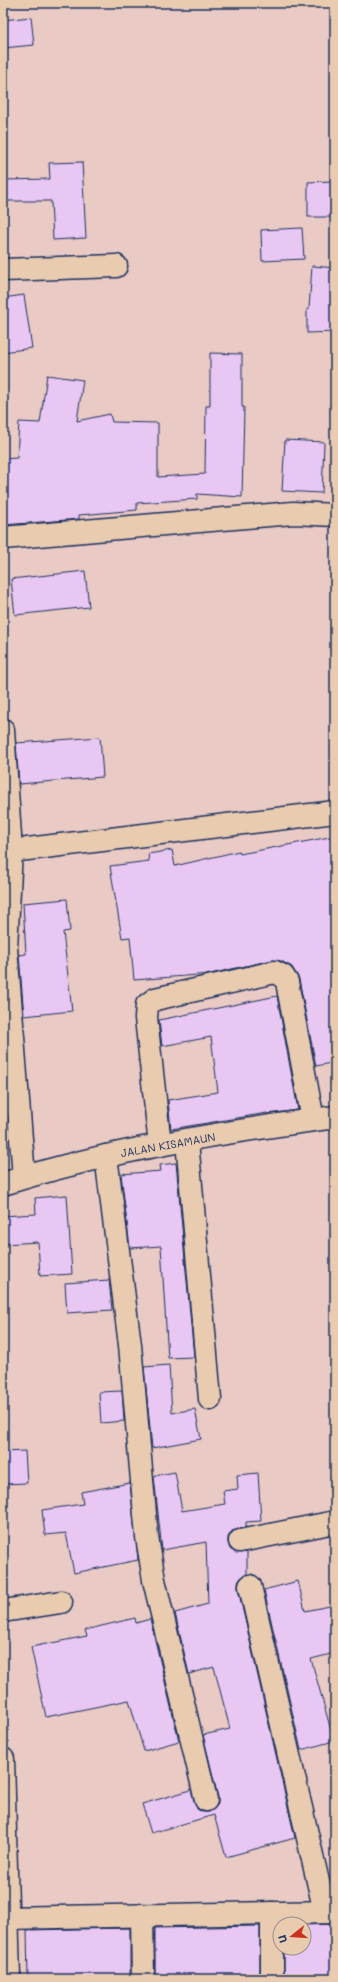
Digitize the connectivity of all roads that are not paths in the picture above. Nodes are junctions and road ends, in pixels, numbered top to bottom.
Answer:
1 (116, 266) dead end
2 (3, 270) edge
3 (335, 515) edge
4 (3, 538) edge
5 (3, 730) edge
6 (335, 812) edge
7 (11, 851) junction
8 (335, 1117) edge
9 (313, 1120) junction
10 (187, 1141) junction
11 (160, 1145) junction
12 (106, 1156) junction
13 (24, 1177) junction
14 (3, 1184) edge
15 (210, 1399) dead end
16 (335, 1522) edge
17 (240, 1541) dead end
18 (250, 1586) dead end
19 (61, 1602) dead end
20 (3, 1611) edge
21 (3, 1759) edge
22 (206, 1800) dead end
23 (330, 1912) edge
24 (272, 1913) junction
25 (142, 1915) junction
26 (5, 1918) edge
27 (9, 1979) edge
28 (143, 1979) edge
29 (272, 1979) edge

1 - 2 street
3 - 4 street
5 - 7 street
6 - 7 street
7 - 13 street
8 - 9 street, JALAN KISAMAUN
9 - 10 street, JALAN KISAMAUN
9 - 11 street
10 - 11 street, JALAN KISAMAUN
10 - 15 street
11 - 12 street, JALAN KISAMAUN
12 - 13 street, JALAN KISAMAUN
12 - 22 street
13 - 14 street, JALAN KISAMAUN
16 - 17 street
18 - 23 street
19 - 20 street
21 - 26 street
23 - 24 street
24 - 25 street
24 - 29 street
25 - 26 street
25 - 28 street
26 - 27 street

